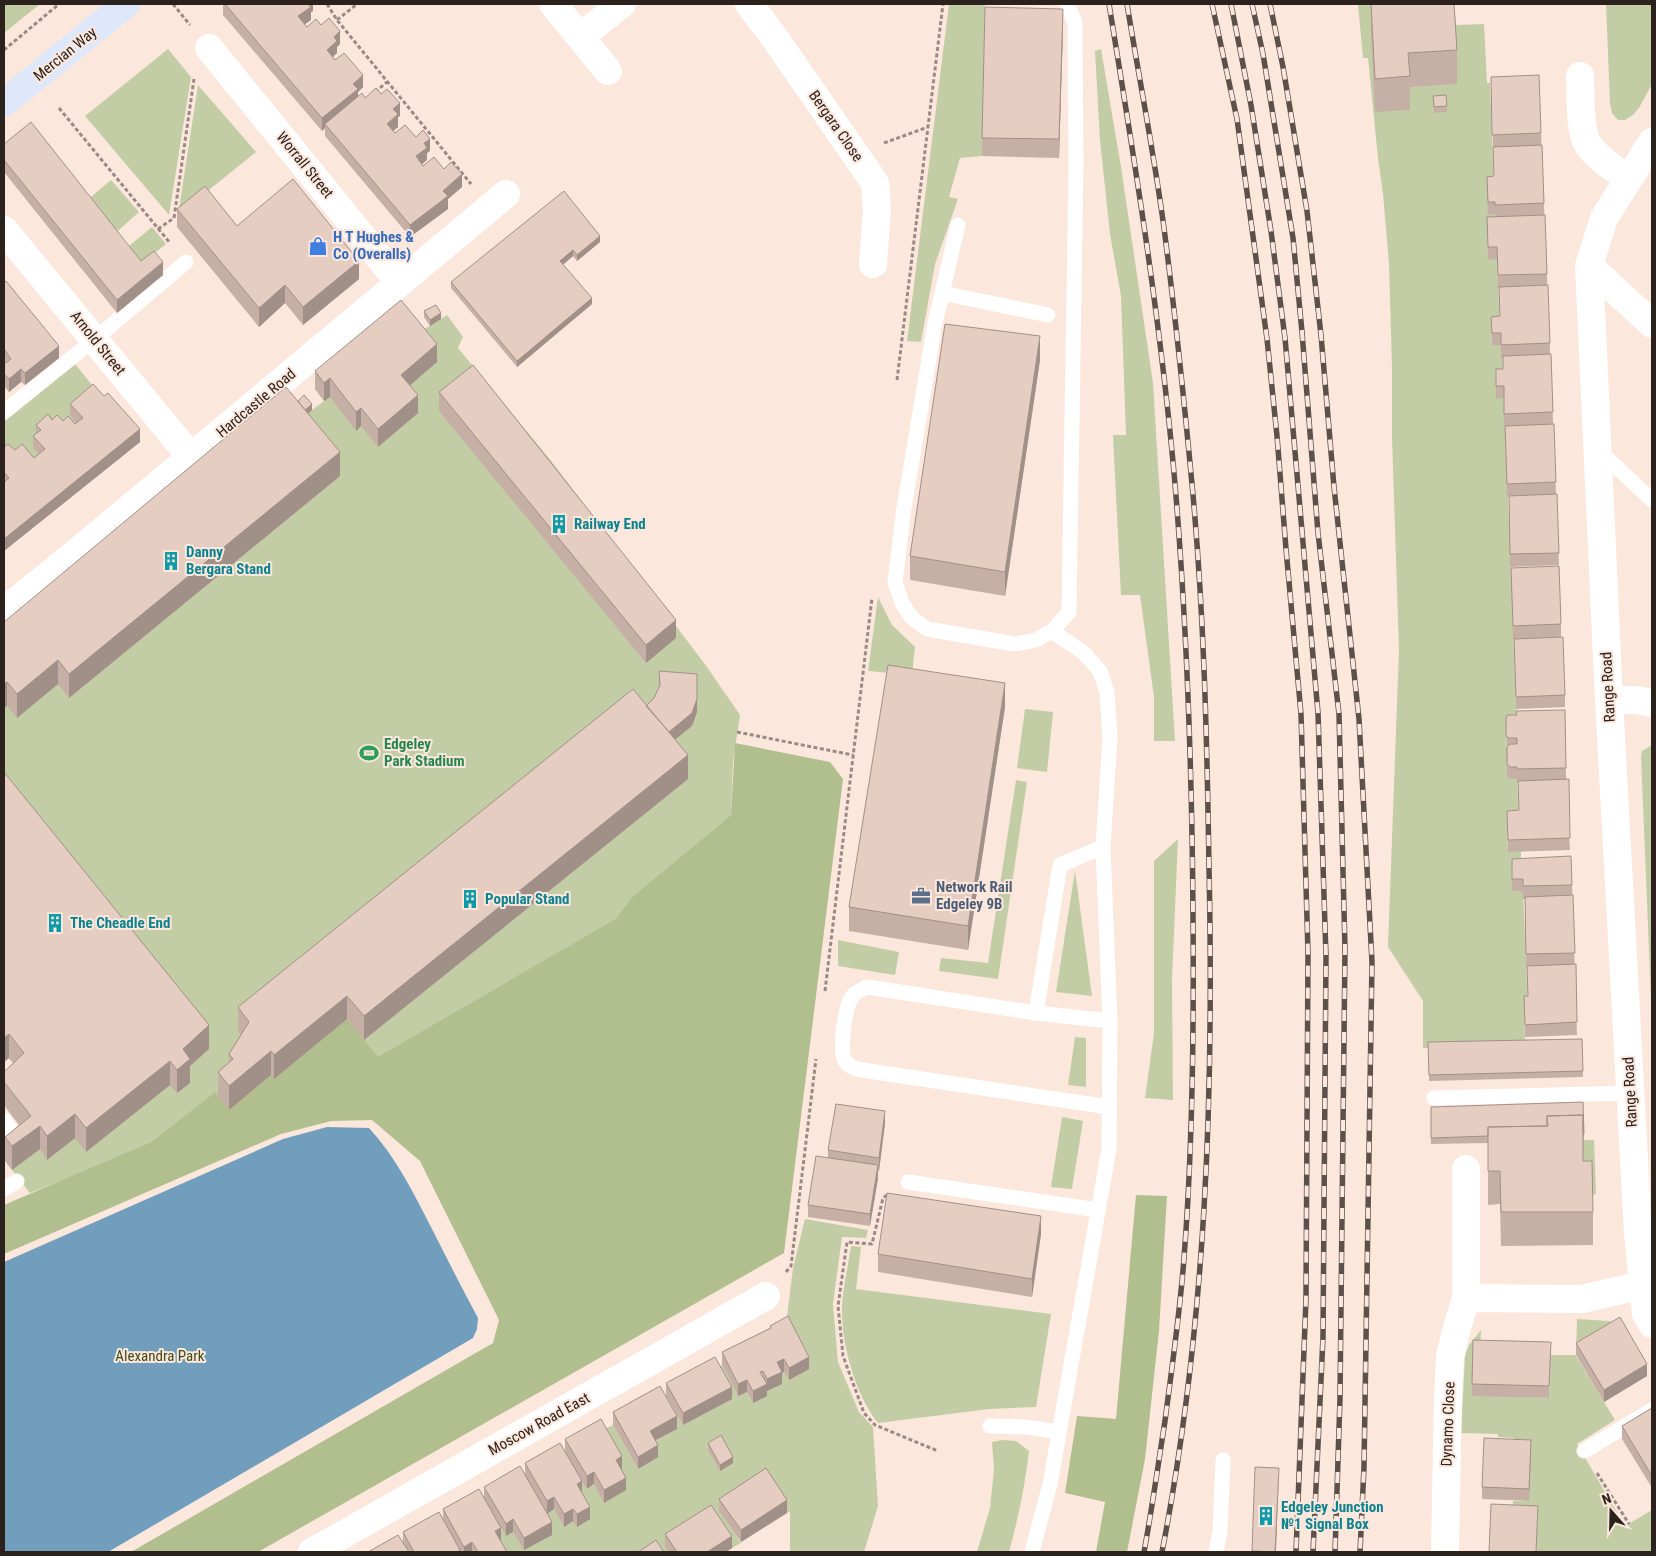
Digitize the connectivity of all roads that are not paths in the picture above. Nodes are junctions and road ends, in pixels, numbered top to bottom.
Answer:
1 (126, 4) edge
2 (553, 4) edge
3 (622, 4) edge
4 (749, 4) edge
5 (1067, 4) edge
6 (581, 36) junction
7 (212, 52) road end
8 (608, 70) dead end
9 (1580, 76) dead end
10 (4, 103) edge
11 (1652, 142) edge
12 (1628, 180) junction
13 (498, 201) road end
14 (958, 225) dead end
15 (4, 230) edge
16 (186, 262) road end
17 (873, 264) dead end
18 (1589, 266) junction
19 (400, 283) junction
20 (942, 293) junction
21 (1048, 315) dead end
22 (1652, 324) edge
23 (95, 339) junction
24 (4, 412) edge
25 (1597, 449) junction
26 (191, 457) junction
27 (1652, 500) edge
28 (4, 610) edge
29 (1052, 631) junction
30 (1608, 700) junction
31 (1652, 703) edge
32 (1103, 847) junction
33 (1036, 1013) junction
34 (1110, 1021) junction
35 (1630, 1093) junction
36 (1434, 1098) dead end
37 (1109, 1107) junction
38 (4, 1120) edge
39 (4, 1154) edge
40 (1466, 1169) dead end
41 (908, 1182) road end
42 (1098, 1210) junction
43 (1643, 1285) junction
44 (766, 1296) road end
45 (1466, 1298) junction
46 (1652, 1324) edge
47 (1652, 1410) edge
48 (990, 1426) dead end
49 (1059, 1432) junction
50 (1584, 1451) road end
51 (1224, 1460) dead end
52 (312, 1552) edge
53 (1032, 1552) edge
54 (1216, 1552) edge
55 (1445, 1552) edge

1 - 10 main road, Mercian Way
2 - 6 street
3 - 6 street
4 - 17 street, Bergara Close
5 - 29 lane
6 - 8 street
7 - 19 street, Worrall Street
9 - 12 street
11 - 12 street, Range Road
12 - 18 street, Range Road
13 - 19 street, Hardcastle Road
14 - 20 lane
15 - 23 street, Arnold Street
16 - 23 lane
18 - 22 street
18 - 25 street, Range Road
19 - 26 street, Hardcastle Road
20 - 21 lane
20 - 29 lane
23 - 24 lane
23 - 26 street, Arnold Street
25 - 27 lane
25 - 30 street, Range Road
26 - 28 street, Hardcastle Road
29 - 32 lane
30 - 31 street
30 - 35 street, Range Road
32 - 33 lane
32 - 34 lane
33 - 34 lane
33 - 37 lane
34 - 37 lane
35 - 36 lane
35 - 43 street, Range Road
37 - 42 lane
38 - 39 lane
40 - 45 street, Dynamo Close
41 - 42 lane
42 - 49 lane
43 - 45 street
43 - 46 street, Range Road
44 - 52 street, Moscow Road East
45 - 55 street, Dynamo Close
47 - 50 lane
48 - 49 lane
49 - 53 lane
51 - 54 lane

